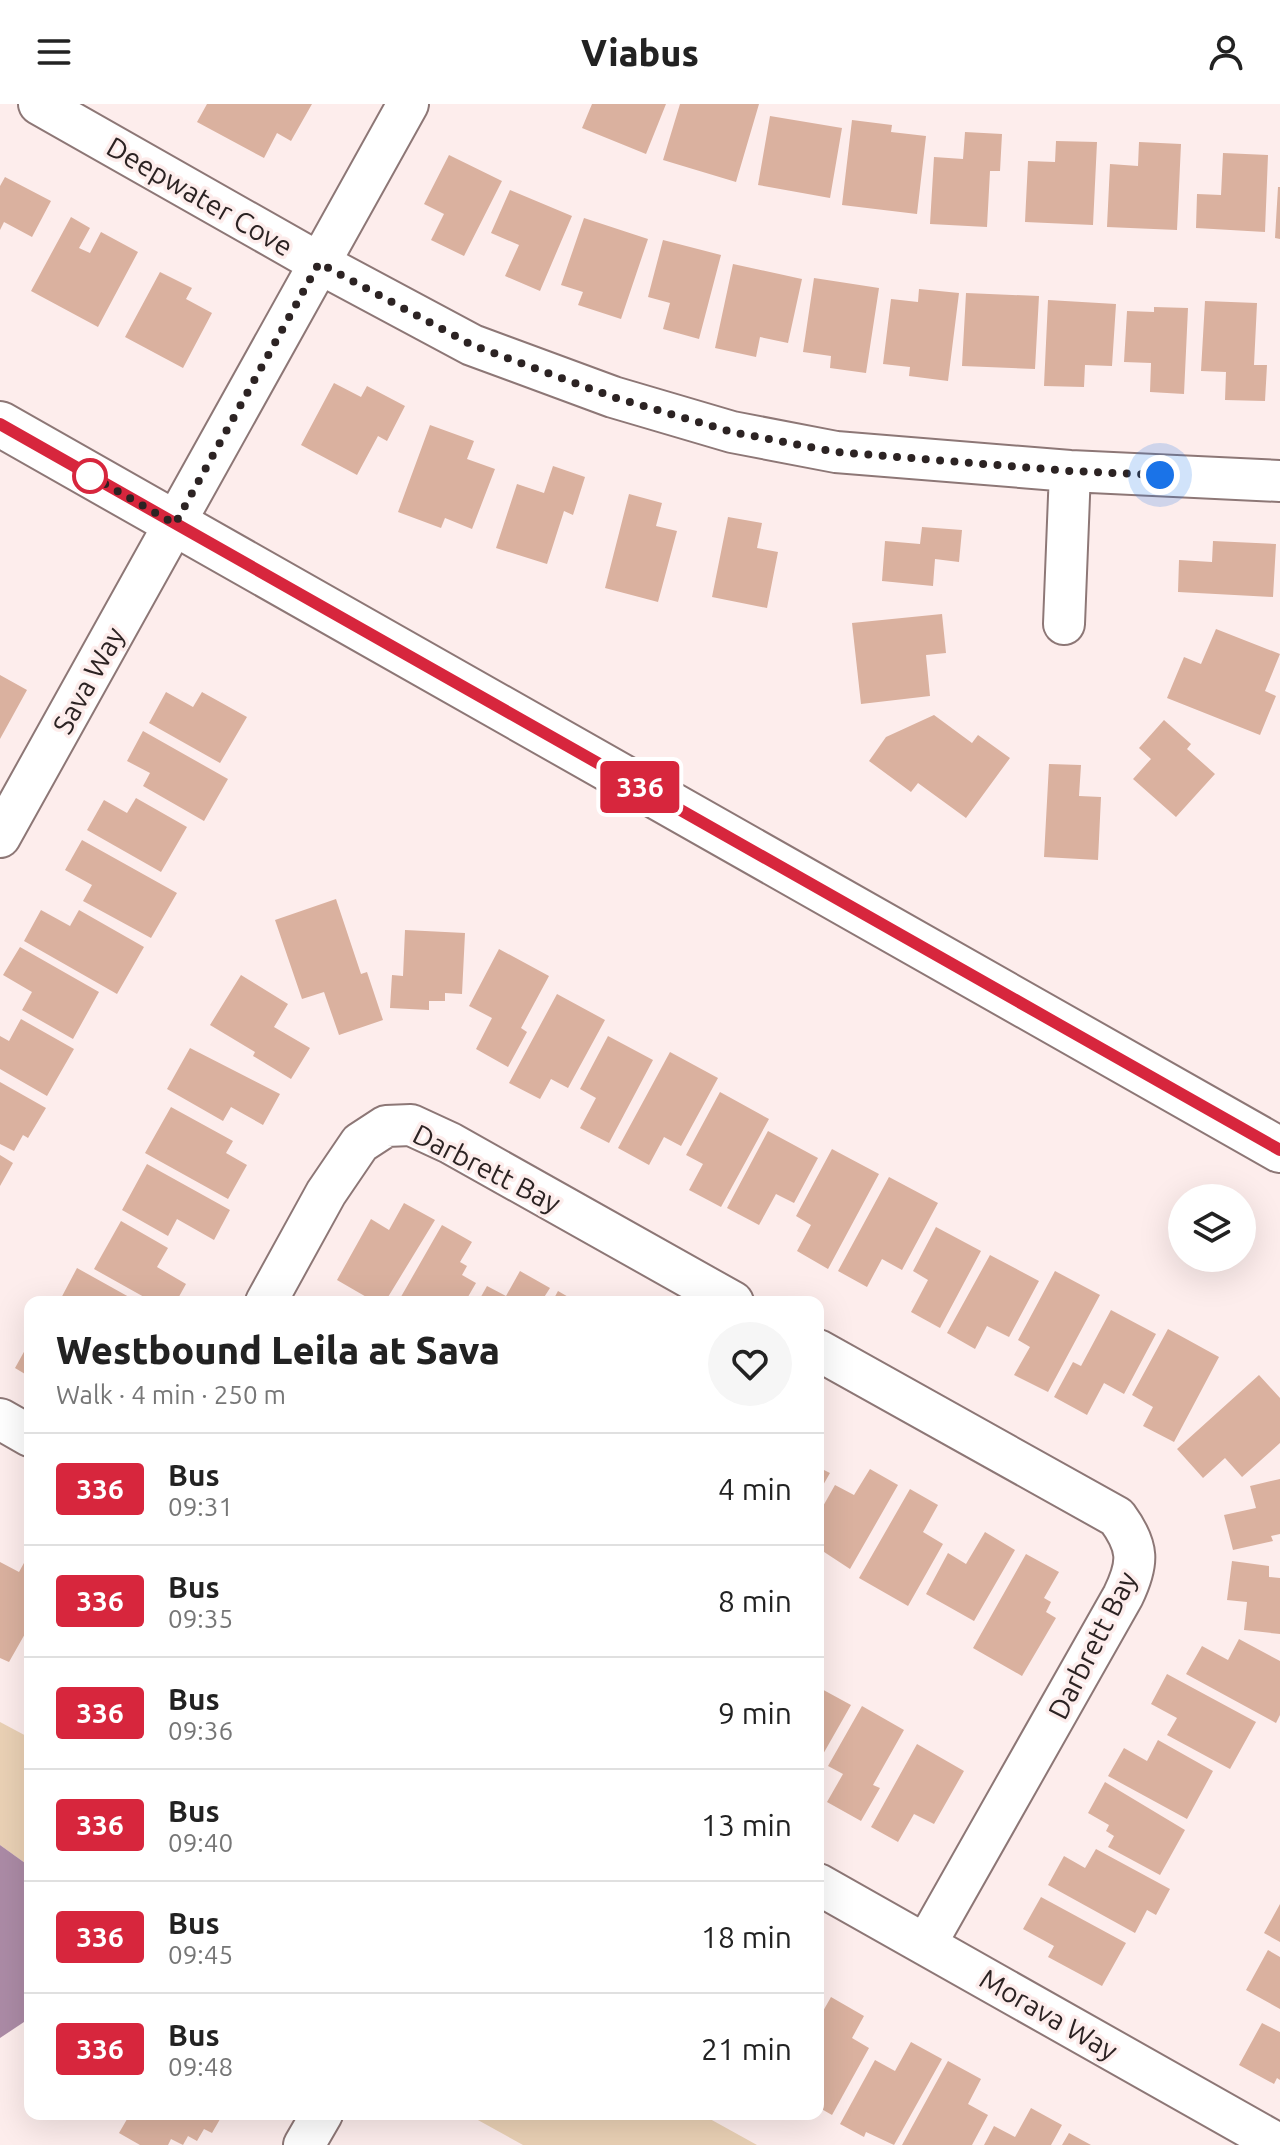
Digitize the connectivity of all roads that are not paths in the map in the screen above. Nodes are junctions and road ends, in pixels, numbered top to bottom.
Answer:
1 (39, 104) edge
2 (408, 104) edge
3 (319, 263) junction
4 (0, 424) edge
5 (1070, 471) junction
6 (1280, 481) edge
7 (175, 524) junction
8 (1064, 624) dead end
9 (0, 837) edge
10 (1280, 1150) edge
11 (269, 1296) edge
12 (722, 1296) edge
13 (824, 1353) edge
14 (0, 1419) edge
15 (24, 1433) edge
16 (824, 1887) edge
17 (926, 1944) junction
18 (319, 2120) edge
19 (304, 2145) edge
20 (1280, 2145) edge

1 - 3 street, Deepwater Cove
2 - 3 street, Sava Way
3 - 5 street, Deepwater Cove
3 - 7 street, Sava Way
4 - 7 street
5 - 6 street, Deepwater Cove
5 - 8 street
7 - 9 street, Sava Way
7 - 10 street
11 - 12 street, Darbrett Bay
13 - 17 street, Darbrett Bay
14 - 15 street
16 - 17 street, Morava Way
17 - 20 street, Morava Way
18 - 19 street

